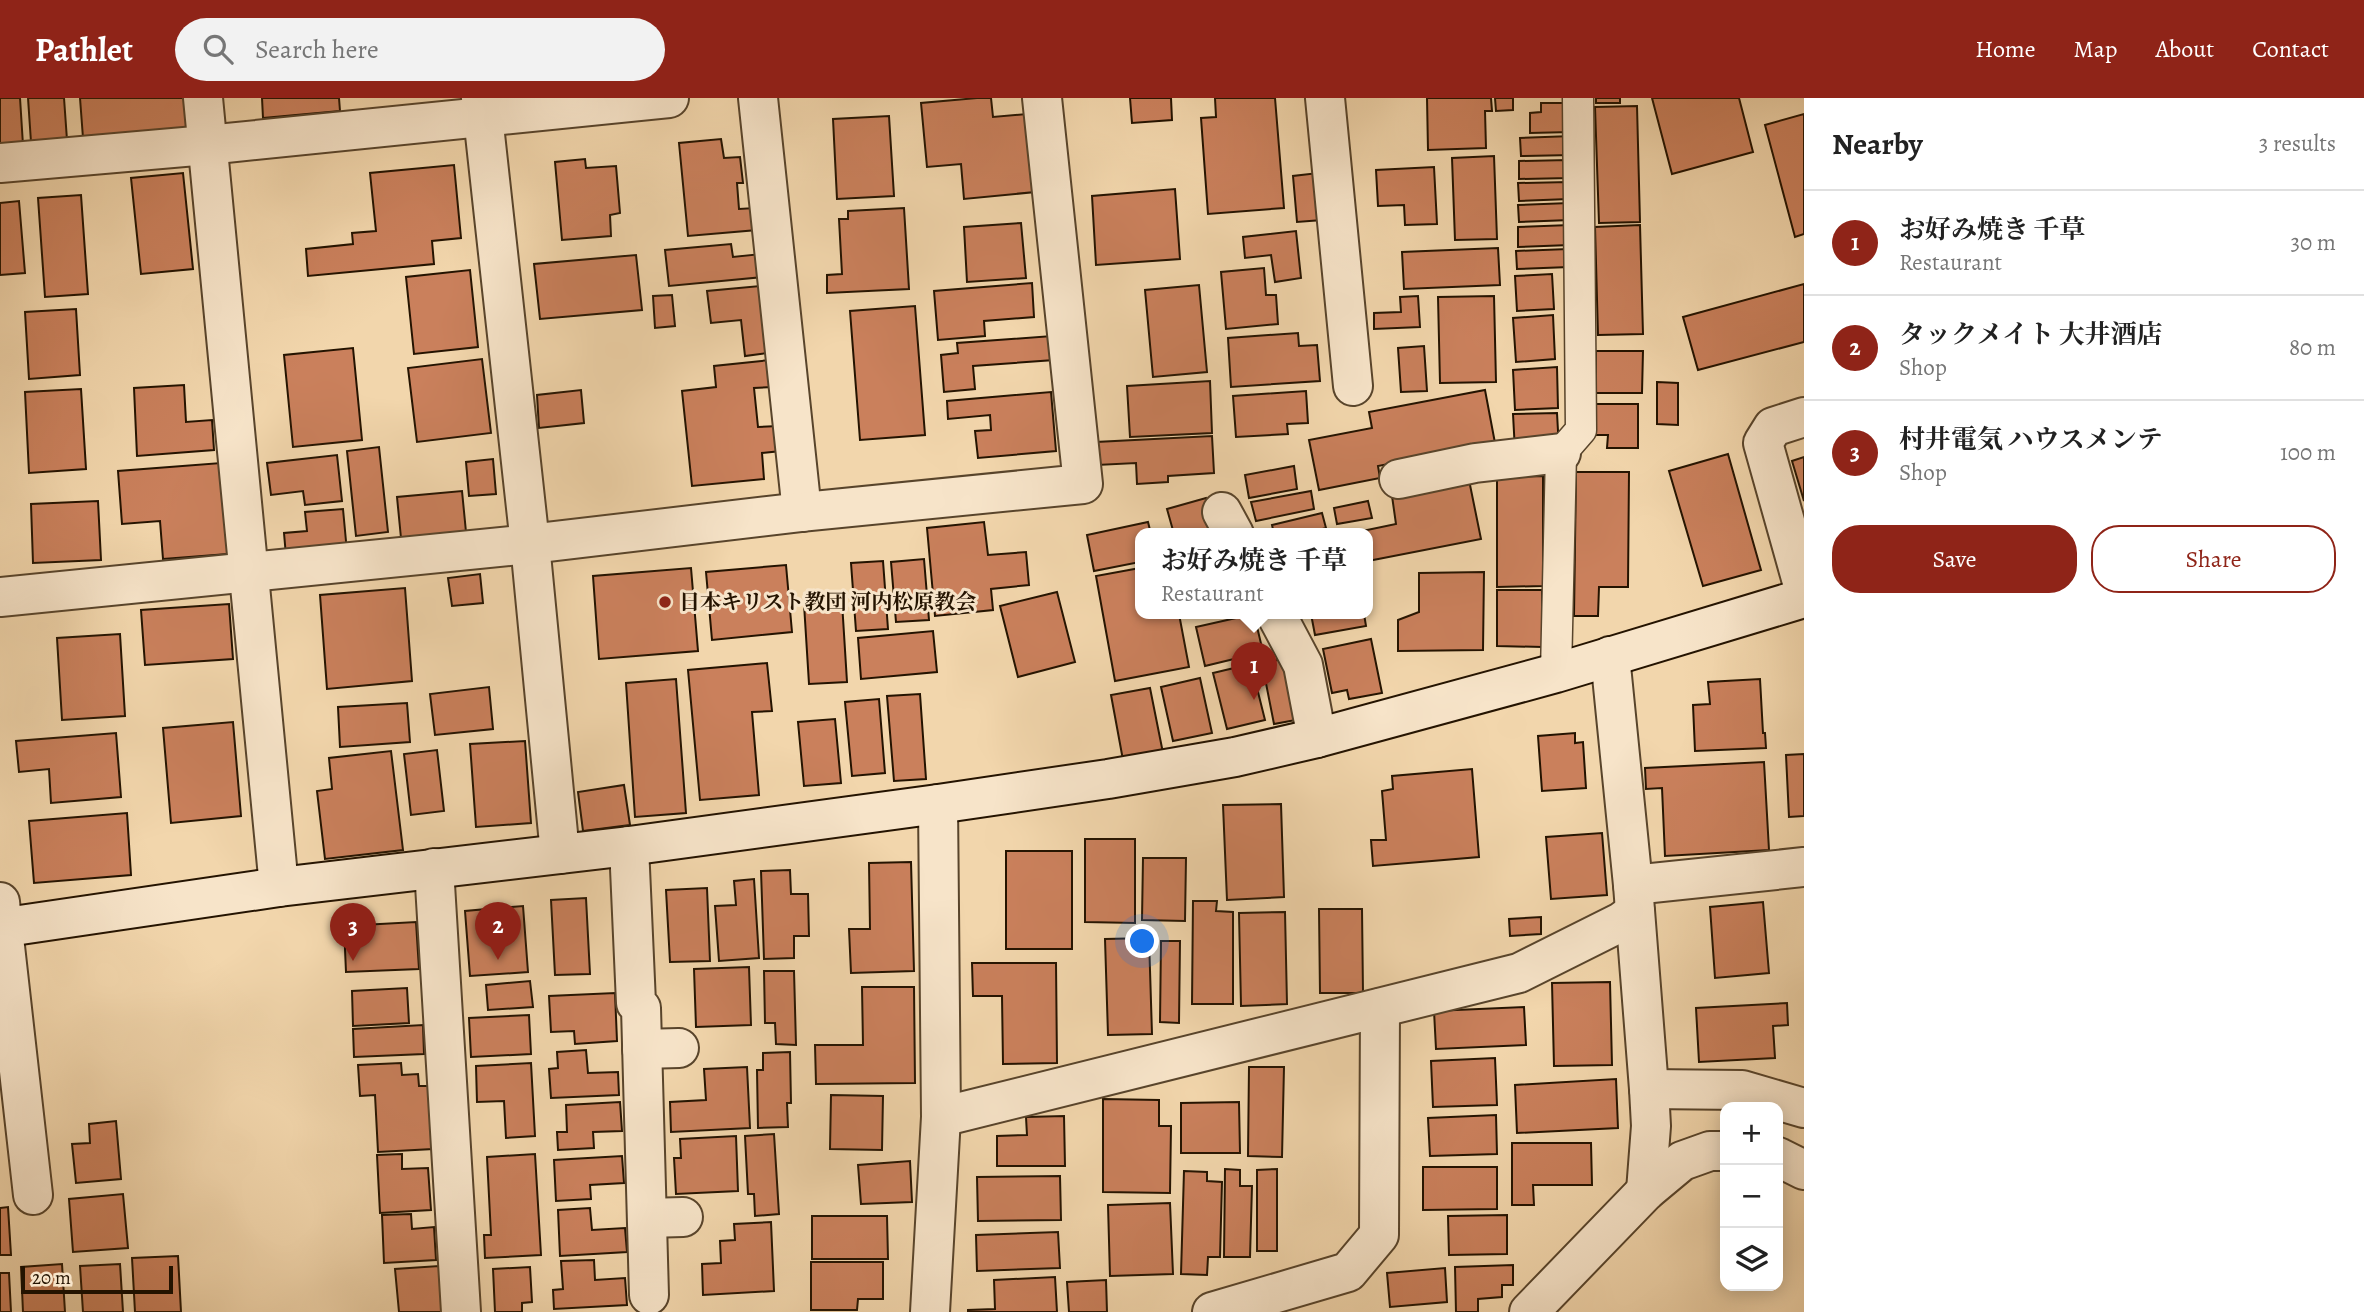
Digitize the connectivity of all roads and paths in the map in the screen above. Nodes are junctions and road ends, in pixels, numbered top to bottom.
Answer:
1 (203, 98) edge
2 (669, 98) edge
3 (758, 98) edge
4 (1042, 98) edge
5 (1325, 98) edge
6 (1578, 98) edge
7 (482, 107) edge
8 (207, 145) junction
9 (0, 163) edge
10 (1353, 386) dead end
11 (1804, 417) edge
12 (1561, 453) junction
13 (1399, 479) dead end
14 (802, 512) junction
15 (530, 544) junction
16 (250, 572) junction
17 (1804, 589) edge
18 (0, 597) edge
19 (1804, 598) edge
20 (1279, 619) edge
21 (1610, 656) junction
22 (1556, 673) junction
23 (1317, 738) junction
24 (938, 803) junction
25 (629, 846) junction
26 (560, 854) junction
27 (1804, 867) edge
28 (434, 868) junction
29 (279, 887) junction
30 (1634, 898) junction
31 (1, 919) edge
32 (1380, 1009) junction
33 (1649, 1089) junction
34 (1804, 1108) edge
35 (941, 1117) junction
36 (1720, 1151) edge
37 (1783, 1160) edge
38 (1804, 1170) edge
39 (1646, 1191) junction
40 (33, 1195) dead end
41 (649, 1295) dead end
42 (461, 1312) edge
43 (930, 1312) edge
44 (1212, 1312) edge
45 (1529, 1312) edge

1 - 8 street
2 - 7 street
3 - 14 street
4 - 14 street
5 - 10 street
6 - 12 lane
7 - 8 street
7 - 15 street
8 - 9 street
8 - 16 street
11 - 17 street
12 - 13 street
12 - 22 lane
14 - 15 street
15 - 16 street
15 - 26 street
16 - 18 street
16 - 29 street
19 - 21 street
20 - 23 street
21 - 22 street
21 - 30 street
22 - 23 street
23 - 24 street
24 - 25 street
24 - 35 street
25 - 26 street
25 - 41 street
26 - 28 street
27 - 30 street
28 - 29 street
28 - 42 street
29 - 31 street
30 - 32 street
30 - 33 street
31 - 40 street
32 - 35 street
32 - 44 street
33 - 34 street
33 - 39 street
35 - 43 street
36 - 39 street
37 - 38 street
39 - 45 street

